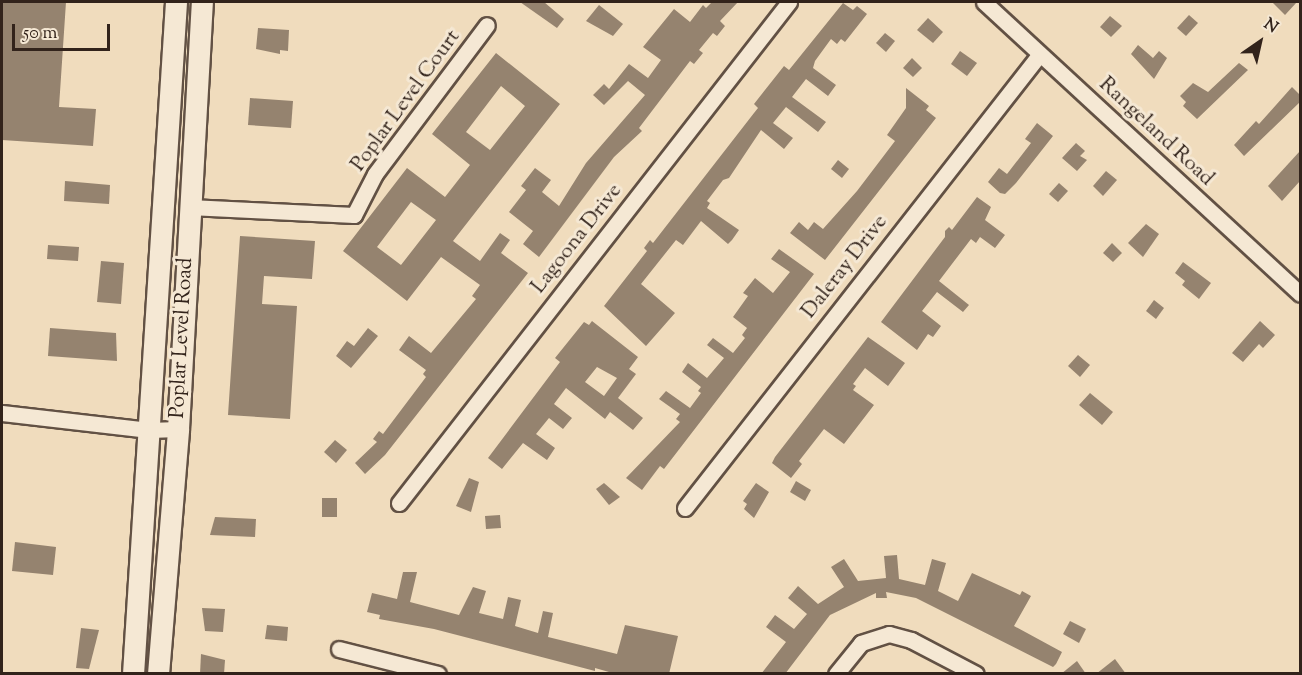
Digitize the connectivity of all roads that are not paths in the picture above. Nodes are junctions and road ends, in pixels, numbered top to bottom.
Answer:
1 (176, 2) edge
2 (202, 2) edge
3 (789, 2) edge
4 (984, 2) edge
5 (487, 25) dead end
6 (1040, 54) junction
7 (189, 207) junction
8 (1300, 294) edge
9 (2, 413) edge
10 (178, 429) junction
11 (149, 430) junction
12 (399, 503) dead end
13 (685, 508) dead end
14 (339, 649) dead end
15 (133, 674) edge
16 (158, 674) edge
17 (438, 674) edge
18 (836, 674) edge
19 (976, 674) edge

1 - 11 main road, Poplar Level Road
2 - 7 main road, Poplar Level Road
3 - 12 street, Lagoona Drive
4 - 6 street, Rangeland Road
5 - 7 street, Poplar Level Court
6 - 8 street, Rangeland Road
6 - 13 street, Daleray Drive
7 - 10 main road, Poplar Level Road
9 - 11 street
10 - 11 street
10 - 16 main road, Poplar Level Road
11 - 15 main road, Poplar Level Road
14 - 17 street
18 - 19 street

